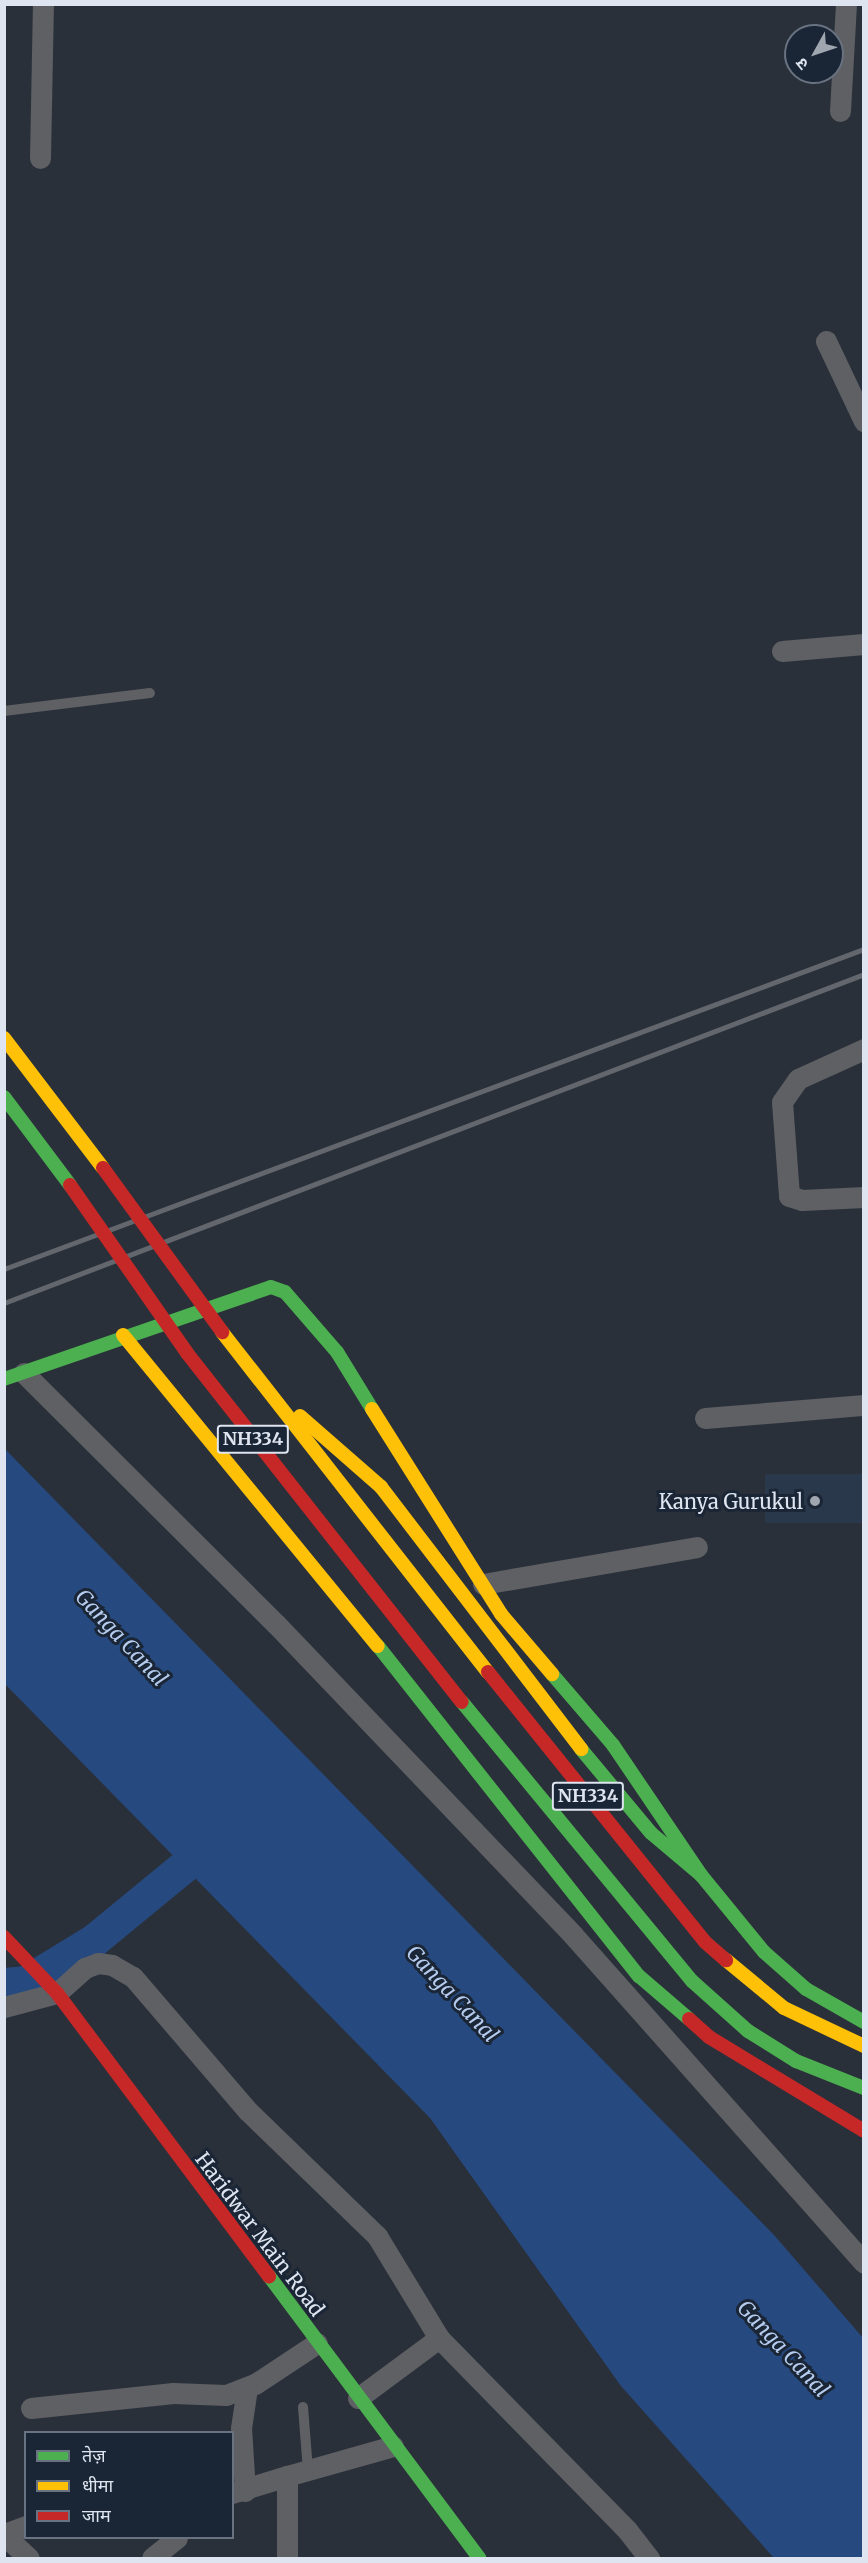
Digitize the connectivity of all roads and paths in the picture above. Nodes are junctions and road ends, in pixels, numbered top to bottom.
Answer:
1 (43, 4) edge
2 (846, 4) edge
3 (840, 111) dead end
4 (40, 158) dead end
5 (826, 341) dead end
6 (864, 421) edge
7 (864, 644) edge
8 (782, 651) dead end
9 (150, 693) dead end
10 (4, 711) edge
11 (4, 1038) edge
12 (864, 1049) edge
13 (4, 1097) edge
14 (864, 1197) edge
15 (123, 1335) junction
16 (12, 1377) edge
17 (265, 1389) junction
18 (864, 1405) edge
19 (705, 1418) dead end
20 (697, 1547) dead end
21 (483, 1584) junction
22 (701, 1875) junction
23 (4, 1937) edge
24 (53, 1989) junction
25 (4, 2007) edge
26 (864, 2022) edge
27 (864, 2046) edge
28 (796, 2061) junction
29 (864, 2088) edge
30 (848, 2099) dead end
31 (864, 2131) edge
32 (864, 2263) edge
33 (439, 2338) junction
34 (317, 2343) junction
35 (247, 2388) junction
36 (358, 2398) junction
37 (303, 2407) dead end
38 (31, 2408) dead end
39 (393, 2446) junction
40 (308, 2470) junction
41 (287, 2476) junction
42 (239, 2492) edge
43 (24, 2527) edge
44 (4, 2535) edge
45 (176, 2539) edge
46 (19, 2557) edge
47 (152, 2559) edge
48 (287, 2559) edge
49 (479, 2559) edge
50 (649, 2559) edge

1 - 4 street
2 - 3 street
5 - 6 street
7 - 8 street
9 - 10 lane
11 - 17 main road, NH334, bridge
12 - 14 street
13 - 28 main road, NH334, bridge
15 - 16 main road
15 - 21 main road
15 - 31 main road
16 - 32 street
17 - 22 main road
17 - 27 main road, NH334
18 - 19 street
20 - 21 street
21 - 22 main road
22 - 26 main road
23 - 24 main road, Haridwar Main Road
24 - 25 street
24 - 33 street
24 - 34 main road, Haridwar Main Road
28 - 29 main road, NH334
28 - 30 main road
33 - 36 street
33 - 50 street
34 - 35 street
34 - 36 main road, Haridwar Main Road
35 - 38 street
35 - 42 street
36 - 39 main road, Haridwar Main Road
37 - 40 lane
39 - 40 street
39 - 49 main road, Haridwar Main Road
40 - 41 street
41 - 42 street
41 - 48 street
43 - 44 street
44 - 46 street
45 - 47 street

